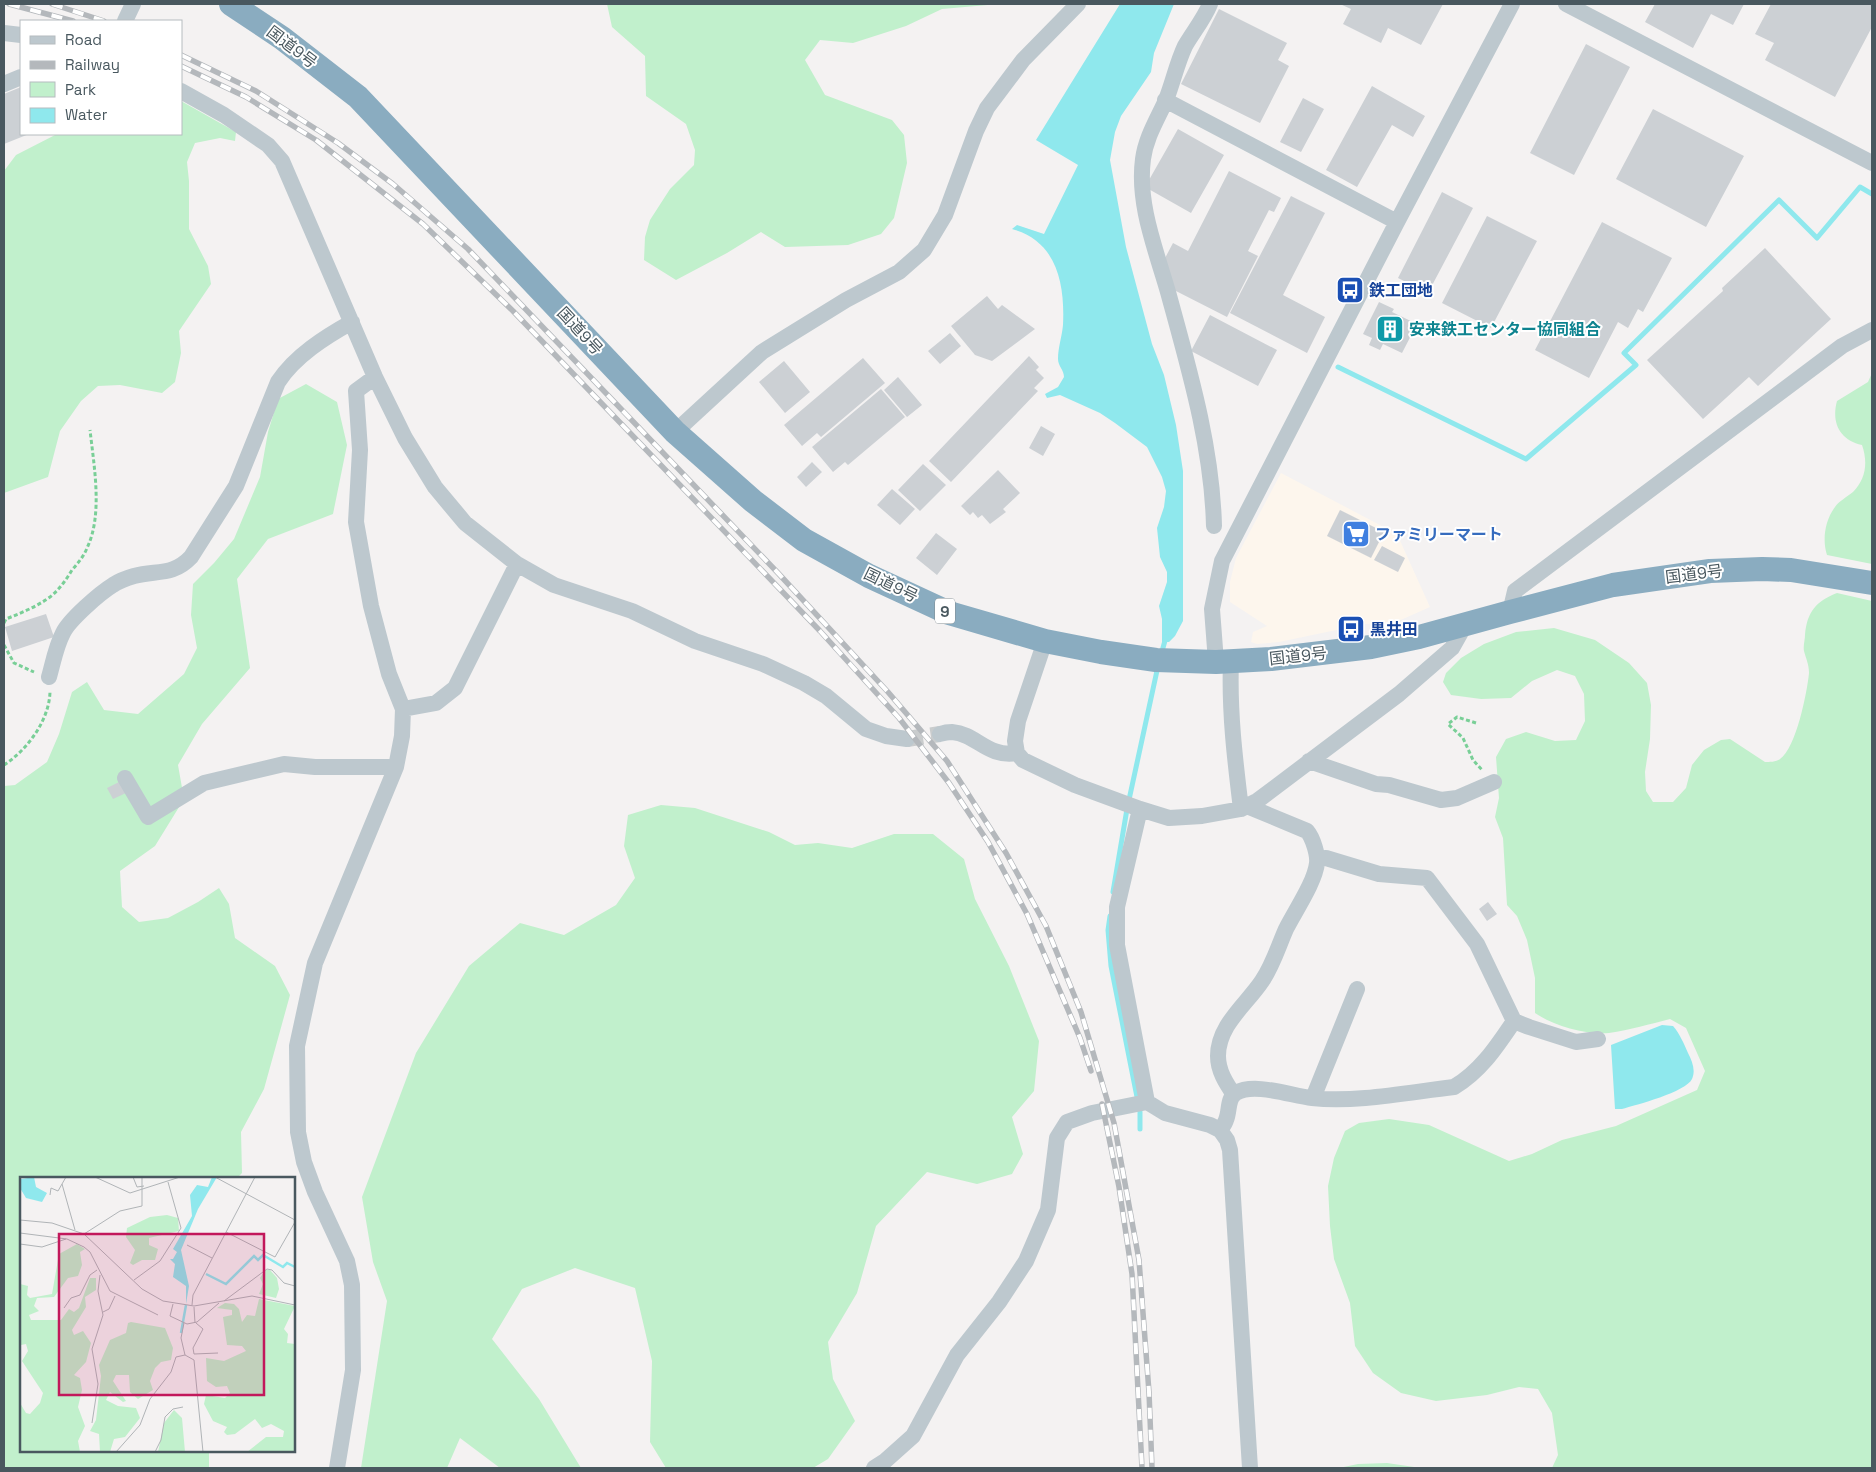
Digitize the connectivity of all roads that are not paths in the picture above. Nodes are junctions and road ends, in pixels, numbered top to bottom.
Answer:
1 (132, 4) edge
2 (231, 4) edge
3 (1078, 4) edge
4 (1210, 4) edge
5 (1512, 4) edge
6 (1566, 4) edge
7 (125, 20) edge
8 (4, 33) edge
9 (20, 35) edge
10 (20, 76) edge
11 (4, 84) edge
12 (182, 92) edge
13 (1165, 100) junction
14 (1872, 163) edge
15 (1397, 222) junction
16 (352, 322) junction
17 (1872, 330) edge
18 (375, 377) junction
19 (675, 432) junction
20 (1214, 526) dead end
21 (517, 564) junction
22 (1872, 583) edge
23 (1510, 612) junction
24 (1461, 626) junction
25 (1045, 641) junction
26 (1223, 662) junction
27 (49, 677) road end
28 (403, 709) junction
29 (940, 734) tunnel mouth
30 (907, 739) tunnel mouth
31 (1017, 753) junction
32 (1309, 761) junction
33 (396, 767) junction
34 (125, 778) dead end
35 (1494, 782) road end
36 (1132, 806) junction
37 (1244, 808) junction
38 (1318, 859) junction
39 (1357, 989) dead end
40 (1514, 1021) junction
41 (1598, 1039) dead end
42 (1234, 1095) junction
43 (1314, 1098) junction
44 (1147, 1102) junction
45 (1220, 1130) junction
46 (337, 1468) edge
47 (874, 1468) edge
48 (1250, 1468) edge

1 - 7 street
2 - 19 highway, 国道9号 / 9
3 - 19 street
4 - 13 street
5 - 15 street
6 - 14 street
8 - 9 street
10 - 11 street
12 - 16 street
13 - 15 street
13 - 20 street
15 - 26 street
16 - 18 street
16 - 27 street
17 - 23 street
18 - 21 street
18 - 28 street
19 - 25 highway, 国道9号 / 9
21 - 28 street
21 - 30 street
22 - 23 highway, 国道9号 / 9
23 - 24 highway, 国道9号 / 9
24 - 26 highway, 国道9号 / 9
24 - 32 street
25 - 26 highway, 国道9号 / 9
25 - 31 street
26 - 37 street
28 - 33 street
29 - 31 street
31 - 36 street
32 - 35 street
32 - 37 street
33 - 34 street
33 - 46 street
36 - 37 street
36 - 44 street
37 - 38 street
38 - 40 street
38 - 42 street
39 - 43 street
40 - 41 street
40 - 43 street
42 - 43 street
42 - 45 street
44 - 45 street
44 - 47 street
45 - 48 street

